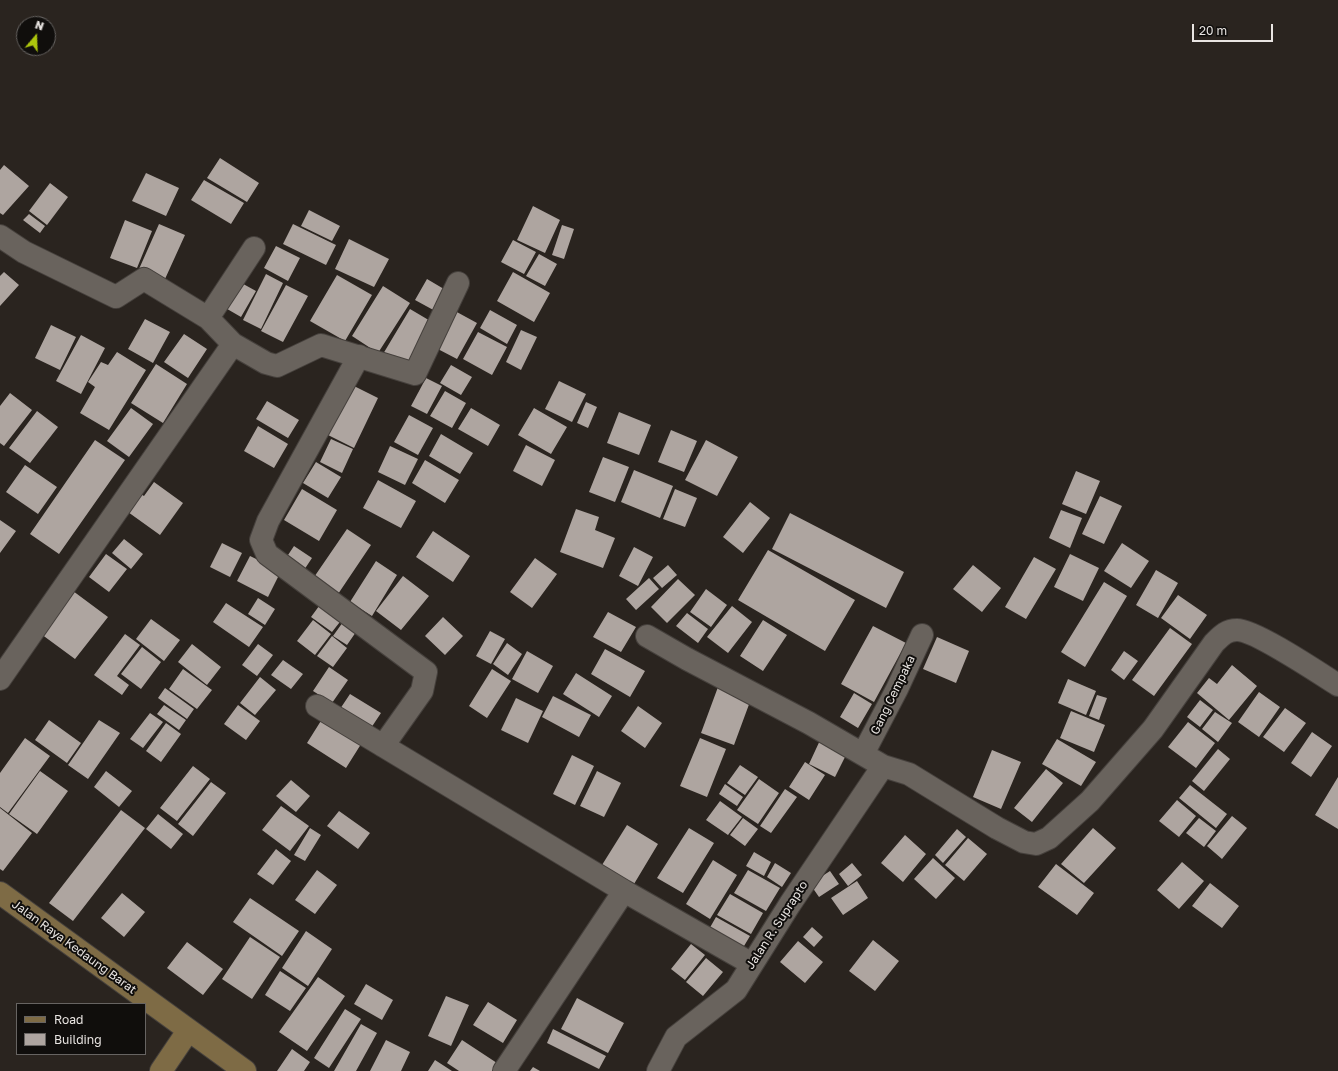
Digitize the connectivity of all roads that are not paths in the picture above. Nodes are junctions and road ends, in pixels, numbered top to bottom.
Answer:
1 (0, 236) edge
2 (254, 248) dead end
3 (458, 283) dead end
4 (208, 318) junction
5 (233, 344) junction
6 (359, 356) junction
7 (922, 635) dead end
8 (647, 636) dead end
9 (0, 679) edge
10 (1338, 685) edge
11 (317, 706) dead end
12 (384, 746) junction
13 (863, 754) junction
14 (882, 766) junction
15 (624, 891) junction
16 (0, 893) edge
17 (752, 964) junction
18 (188, 1031) junction
19 (161, 1071) edge
20 (245, 1071) edge
21 (504, 1071) edge
22 (658, 1071) edge

1 - 4 street
2 - 4 street
3 - 6 street
4 - 5 street
5 - 6 street
5 - 9 street
6 - 12 street
7 - 13 street, Gang Cempaka
8 - 13 street
10 - 14 street
11 - 12 street
12 - 15 street
13 - 14 street
14 - 17 street, Jalan R. Suprapto
15 - 17 street
15 - 21 street
16 - 18 street, Jalan Raya Kedaung Barat
17 - 22 street, Jalan R. Suprapto
18 - 19 street
18 - 20 street, Jalan Raya Kedaung Barat

